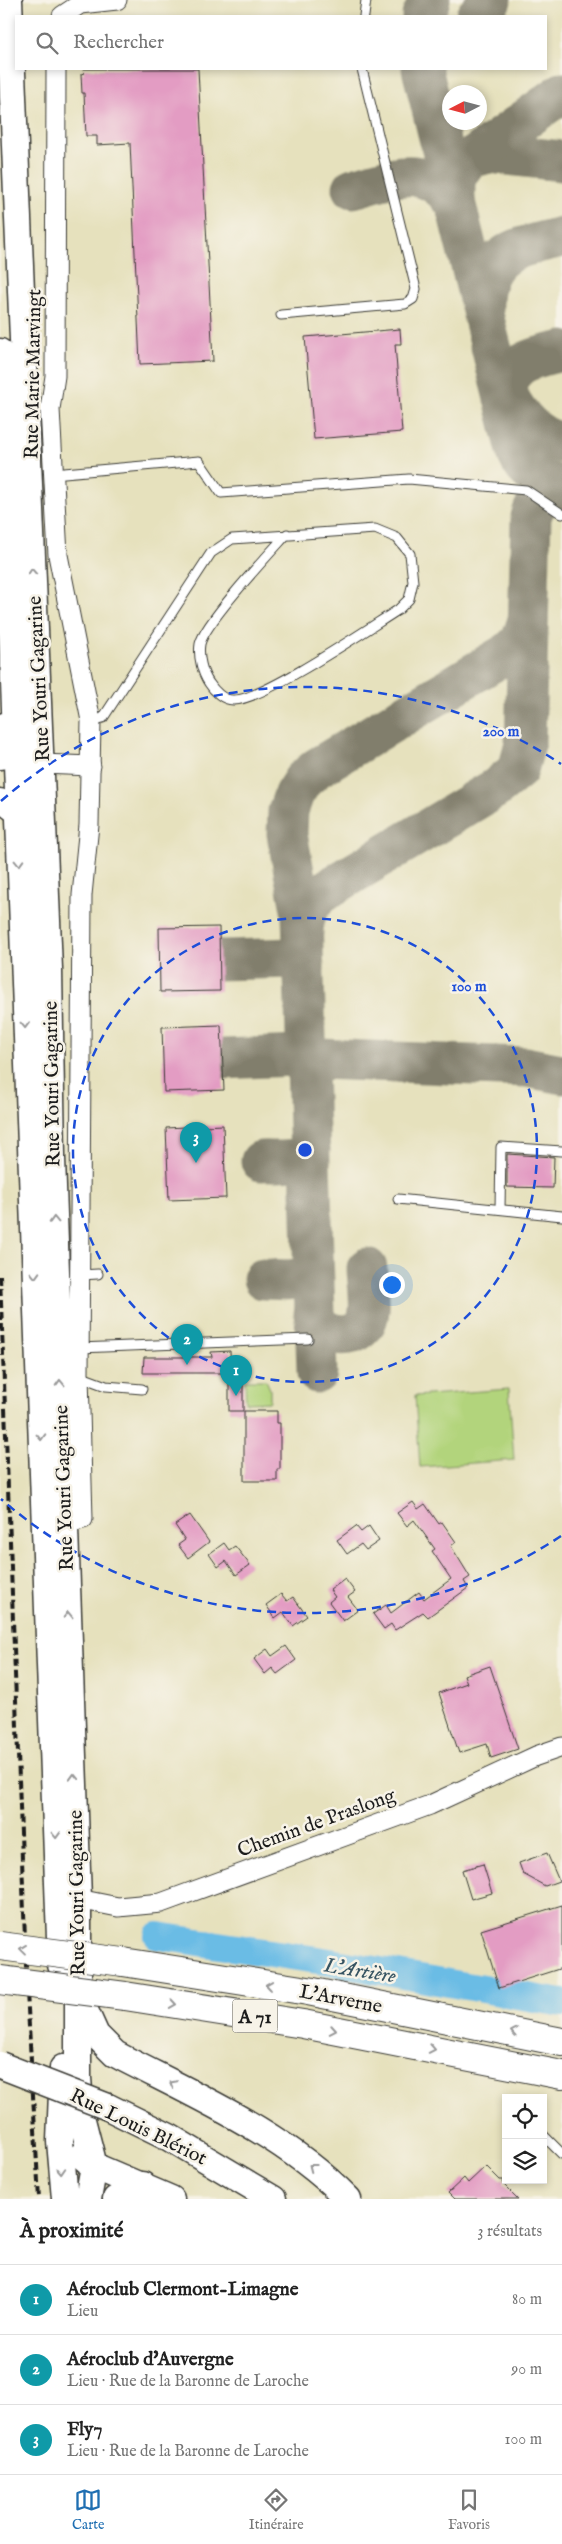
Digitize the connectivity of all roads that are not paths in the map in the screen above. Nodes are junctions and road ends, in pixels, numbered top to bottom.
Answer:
1 (9, 0) edge
2 (22, 0) edge
3 (117, 0) edge
4 (366, 0) edge
5 (22, 15) edge
6 (64, 15) edge
7 (364, 15) edge
8 (24, 70) edge
9 (56, 70) edge
10 (362, 70) edge
11 (22, 298) junction
12 (281, 315) dead end
13 (0, 352) edge
14 (53, 474) junction
15 (562, 514) edge
16 (286, 534) junction
17 (13, 655) junction
18 (91, 720) junction
19 (0, 758) edge
20 (42, 764) junction
21 (91, 766) junction
22 (7, 792) edge
23 (44, 806) junction
24 (562, 1151) edge
25 (398, 1199) dead end
26 (500, 1209) junction
27 (562, 1216) edge
28 (308, 1339) dead end
29 (79, 1348) junction
30 (79, 1376) junction
31 (142, 1389) dead end
32 (74, 1522) junction
33 (562, 1747) edge
34 (78, 1900) junction
35 (0, 1946) edge
36 (0, 1980) edge
37 (78, 1994) junction
38 (562, 2042) edge
39 (64, 2052) junction
40 (0, 2065) edge
41 (562, 2075) edge
42 (547, 2139) edge
43 (562, 2154) edge
44 (94, 2166) junction
45 (142, 2185) junction
46 (65, 2199) edge
47 (88, 2199) edge
48 (116, 2199) edge
49 (171, 2199) edge
50 (273, 2199) edge
51 (348, 2199) edge

1 - 11 main road, Rue Youri Gagarine
2 - 5 main road
3 - 6 street
4 - 7 lane
8 - 11 main road
9 - 14 street, Rue Marie Marvingt
10 - 12 lane
20 -> 11 main road, Rue Youri Gagarine
13 - 17 main road, Rue Youri Gagarine
14 - 15 lane
14 - 18 street, Rue Marie Marvingt
16 - 16 lane
16 - 18 lane
17 - 19 street
17 - 20 street
17 - 22 main road, Rue Youri Gagarine
18 - 21 street, Rue Marie Marvingt
20 - 21 street
20 - 22 street
20 - 23 main road, Rue Youri Gagarine
21 - 29 street, Rue Marie Marvingt
22 - 23 street
22 -> 39 main road, Rue Youri Gagarine
32 -> 23 main road, Rue Youri Gagarine
24 - 26 lane
25 - 26 lane
26 - 27 lane
28 - 29 lane
29 - 30 street, Rue Marie Marvingt
30 - 31 lane
30 - 32 street, Rue Marie Marvingt
34 -> 32 main road, Rue Youri Gagarine
33 - 34 street, Chemin de Praslong
34 - 37 main road, Rue Youri Gagarine
38 -> 35 highway, L'Arverne / A 71, bridge
36 -> 41 highway, L'Arverne / A 71, bridge
37 - 44 main road, Rue Youri Gagarine
51 -> 37 main road
39 - 44 main road
39 -> 46 main road
40 - 50 main road, Rue Louis Blériot, bridge
42 - 43 lane
44 - 45 main road
44 - 47 main road
45 - 48 main road
45 - 49 main road

